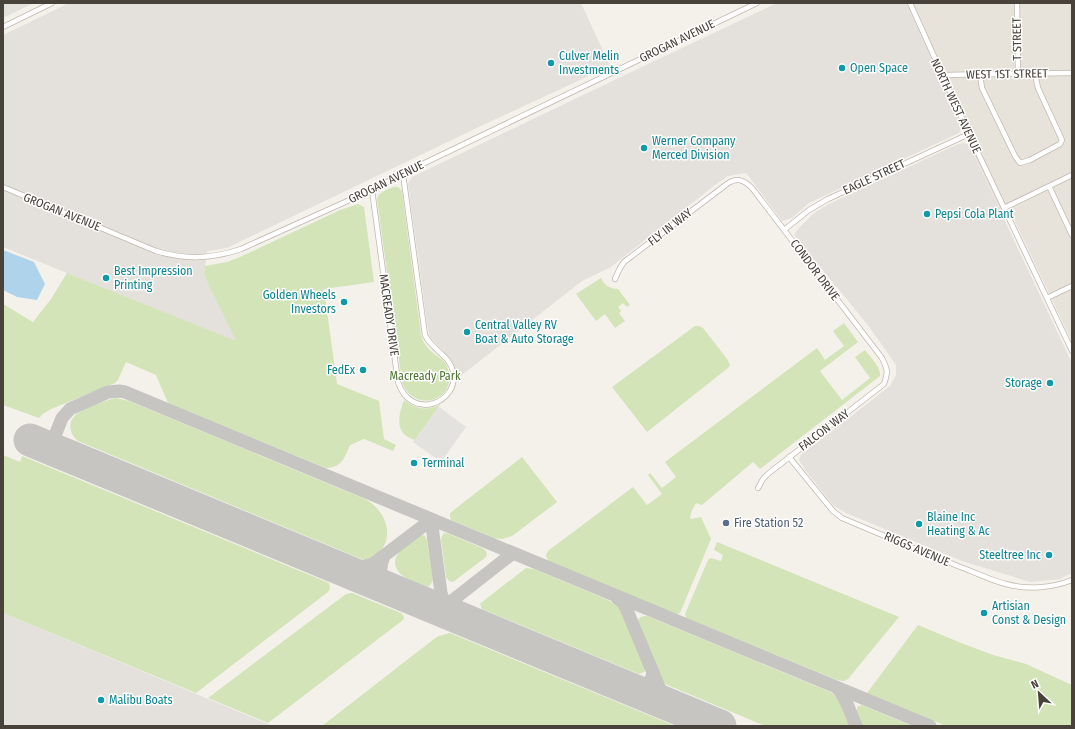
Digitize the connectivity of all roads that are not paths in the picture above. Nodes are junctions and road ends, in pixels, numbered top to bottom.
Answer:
1 (52, 3) edge
2 (757, 3) edge
3 (910, 3) edge
4 (1016, 3) edge
5 (3, 27) edge
6 (1072, 73) edge
7 (1018, 74) junction
8 (1035, 74) junction
9 (942, 75) junction
10 (980, 75) junction
11 (969, 134) junction
12 (403, 174) junction
13 (1072, 175) edge
14 (731, 181) joint
15 (1049, 186) junction
16 (3, 187) edge
17 (372, 190) junction
18 (1004, 208) junction
19 (1072, 220) edge
20 (1067, 223) junction
21 (784, 230) junction
22 (1072, 235) edge
23 (616, 279) dead end
24 (1072, 286) edge
25 (1047, 298) junction
26 (1072, 351) edge
27 (888, 373) joint
28 (789, 457) junction
29 (758, 488) dead end
30 (1072, 580) edge

1 - 5 street
2 - 12 street, GROGAN AVENUE
3 - 9 street, NORTH WEST AVENUE
4 - 7 street, T STREET
6 - 8 street, WEST 1ST STREET
7 - 8 street, WEST 1ST STREET
7 - 10 street, WEST 1ST STREET
8 - 10 street
9 - 10 street, WEST 1ST STREET
9 - 11 street, NORTH WEST AVENUE
11 - 18 street, NORTH WEST AVENUE
11 - 21 street, EAGLE STREET
12 - 17 street, GROGAN AVENUE
12 - 17 street, MACREADY DRIVE
13 - 15 street
14 - 21 street, CONDOR DRIVE
14 - 23 street, FLY IN WAY
15 - 18 street
15 - 20 street
16 - 17 street, GROGAN AVENUE
18 - 25 street, NORTH WEST AVENUE
19 - 20 street
20 - 22 street
21 - 27 street, CONDOR DRIVE
24 - 25 street
25 - 26 street, NORTH WEST AVENUE
27 - 28 street, FALCON WAY
28 - 29 street, FALCON WAY
28 - 30 street, RIGGS AVENUE

